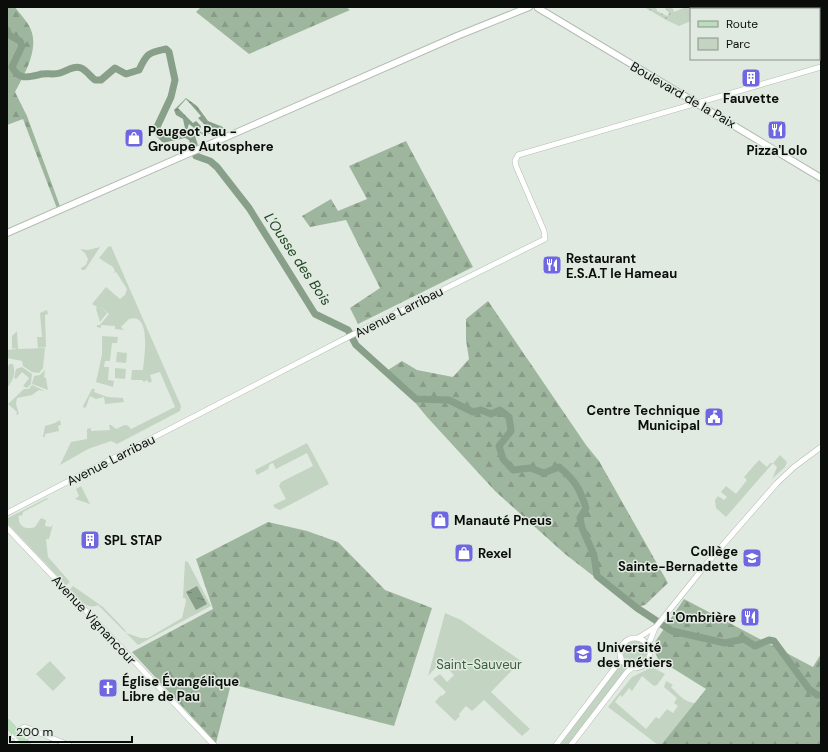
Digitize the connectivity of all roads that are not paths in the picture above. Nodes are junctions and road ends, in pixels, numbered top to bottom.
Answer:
1 (528, 7) edge
2 (540, 8) edge
3 (821, 67) edge
4 (698, 104) junction
5 (821, 178) edge
6 (7, 233) edge
7 (821, 447) edge
8 (7, 513) edge
9 (7, 528) edge
10 (656, 626) junction
11 (638, 638) junction
12 (648, 646) junction
13 (621, 658) junction
14 (633, 667) junction
15 (7, 723) edge
16 (7, 729) edge
17 (36, 733) junction
18 (20, 740) edge
19 (69, 745) edge
20 (214, 745) edge
21 (556, 745) edge
22 (571, 745) edge

1 - 6 main road
2 - 4 main road, Boulevard de la Paix
3 - 4 street
4 - 5 main road, Boulevard de la Paix
4 - 8 street, Avenue Larribau
7 - 10 street
9 - 20 street, Avenue Vignancour
10 - 11 street
10 - 12 street
11 - 12 street
11 - 13 street
12 - 14 street
13 - 14 street
13 - 21 street
14 - 22 street
15 - 18 main road
16 - 18 main road
17 - 18 street
17 - 18 street
17 - 19 street

